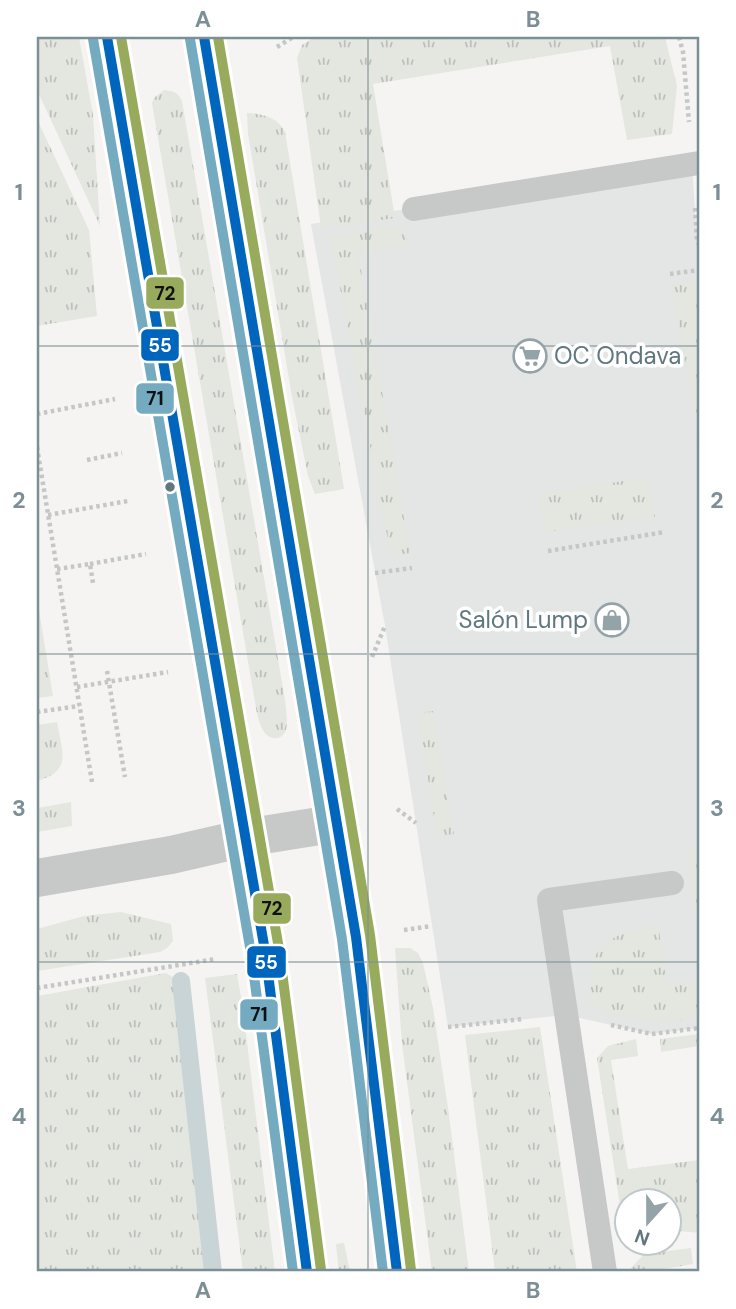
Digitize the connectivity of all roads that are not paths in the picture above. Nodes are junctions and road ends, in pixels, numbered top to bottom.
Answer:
1 (107, 37) edge
2 (204, 37) edge
3 (699, 163) edge
4 (414, 209) dead end
5 (338, 823) junction
6 (245, 838) junction
7 (37, 878) edge
8 (672, 883) dead end
9 (307, 1272) edge
10 (397, 1272) edge
11 (605, 1272) edge

1 - 6 street
2 - 5 street
3 - 4 lane
5 - 6 street
5 - 10 street
6 - 7 street
6 - 9 street
8 - 11 lane

